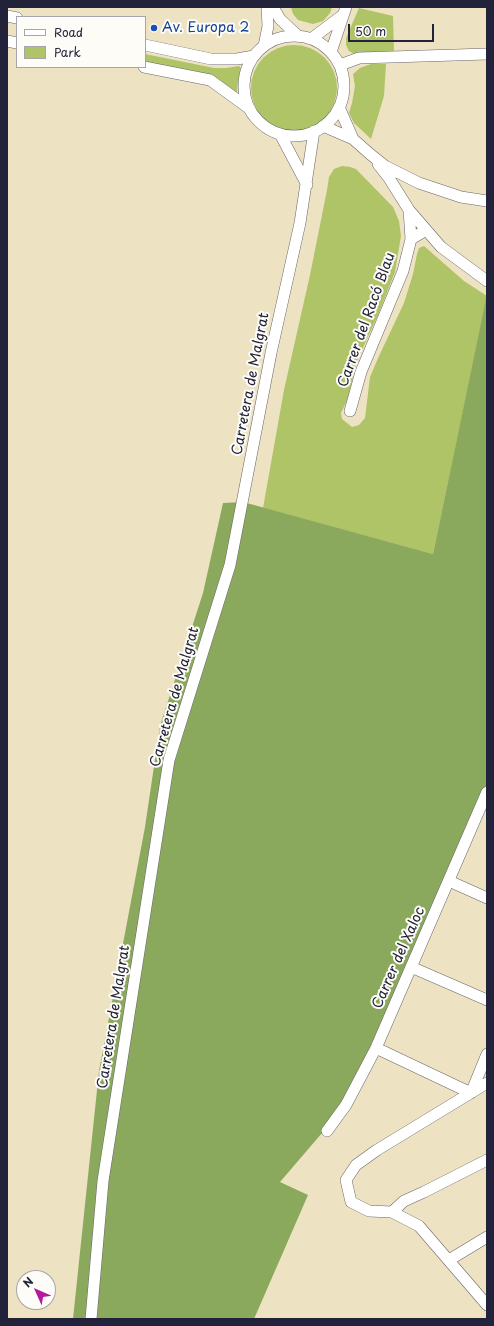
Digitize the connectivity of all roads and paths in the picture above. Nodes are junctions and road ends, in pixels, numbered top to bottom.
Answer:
1 (266, 7) edge
2 (273, 7) edge
3 (344, 11) edge
4 (298, 36) junction
5 (311, 39) junction
6 (146, 45) edge
7 (264, 46) junction
8 (331, 52) junction
9 (487, 54) edge
10 (254, 56) junction
11 (340, 65) junction
12 (146, 67) edge
13 (340, 107) junction
14 (250, 109) junction
15 (319, 129) junction
16 (280, 134) junction
17 (353, 139) junction
18 (370, 154) junction
19 (307, 184) junction
20 (487, 201) edge
21 (409, 210) junction
22 (426, 230) junction
23 (411, 239) junction
24 (487, 280) edge
25 (350, 411) dead end
26 (486, 794) edge
27 (449, 880) junction
28 (487, 898) edge
29 (411, 967) junction
30 (487, 1000) edge
31 (376, 1048) junction
32 (487, 1054) edge
33 (487, 1083) edge
34 (471, 1093) junction
35 (327, 1131) dead end
36 (487, 1160) edge
37 (392, 1212) junction
38 (487, 1237) edge
39 (449, 1260) junction
40 (487, 1306) edge
41 (91, 1319) edge

1 - 7 street
2 - 4 street
3 - 5 street
3 - 8 street
4 - 5 street
4 - 7 street
5 - 8 street
6 - 10 street
7 - 10 street
8 - 11 street
9 - 11 street
10 - 14 street
11 - 13 street
12 - 14 street
13 - 15 street
13 - 17 street
14 - 16 street
15 - 16 street
15 - 17 street
15 - 19 street, Carretera de Malgrat
16 - 19 street
17 - 18 street
18 - 20 street
18 - 21 street
19 - 41 street, Carretera de Malgrat
21 - 22 street
21 - 23 street, Carrer del Racó Blau
22 - 23 street, Carrer del Racó Blau
22 - 24 street
23 - 25 street, Carrer del Racó Blau
26 - 27 street, Carrer del Xaloc
27 - 28 street
27 - 29 street, Carrer del Xaloc
29 - 30 street
29 - 31 street, Carrer del Xaloc
31 - 34 street
31 - 35 street, Carrer del Xaloc
32 - 34 street
33 - 34 street
34 - 37 street
36 - 37 street
37 - 39 street
38 - 39 street
39 - 40 street

